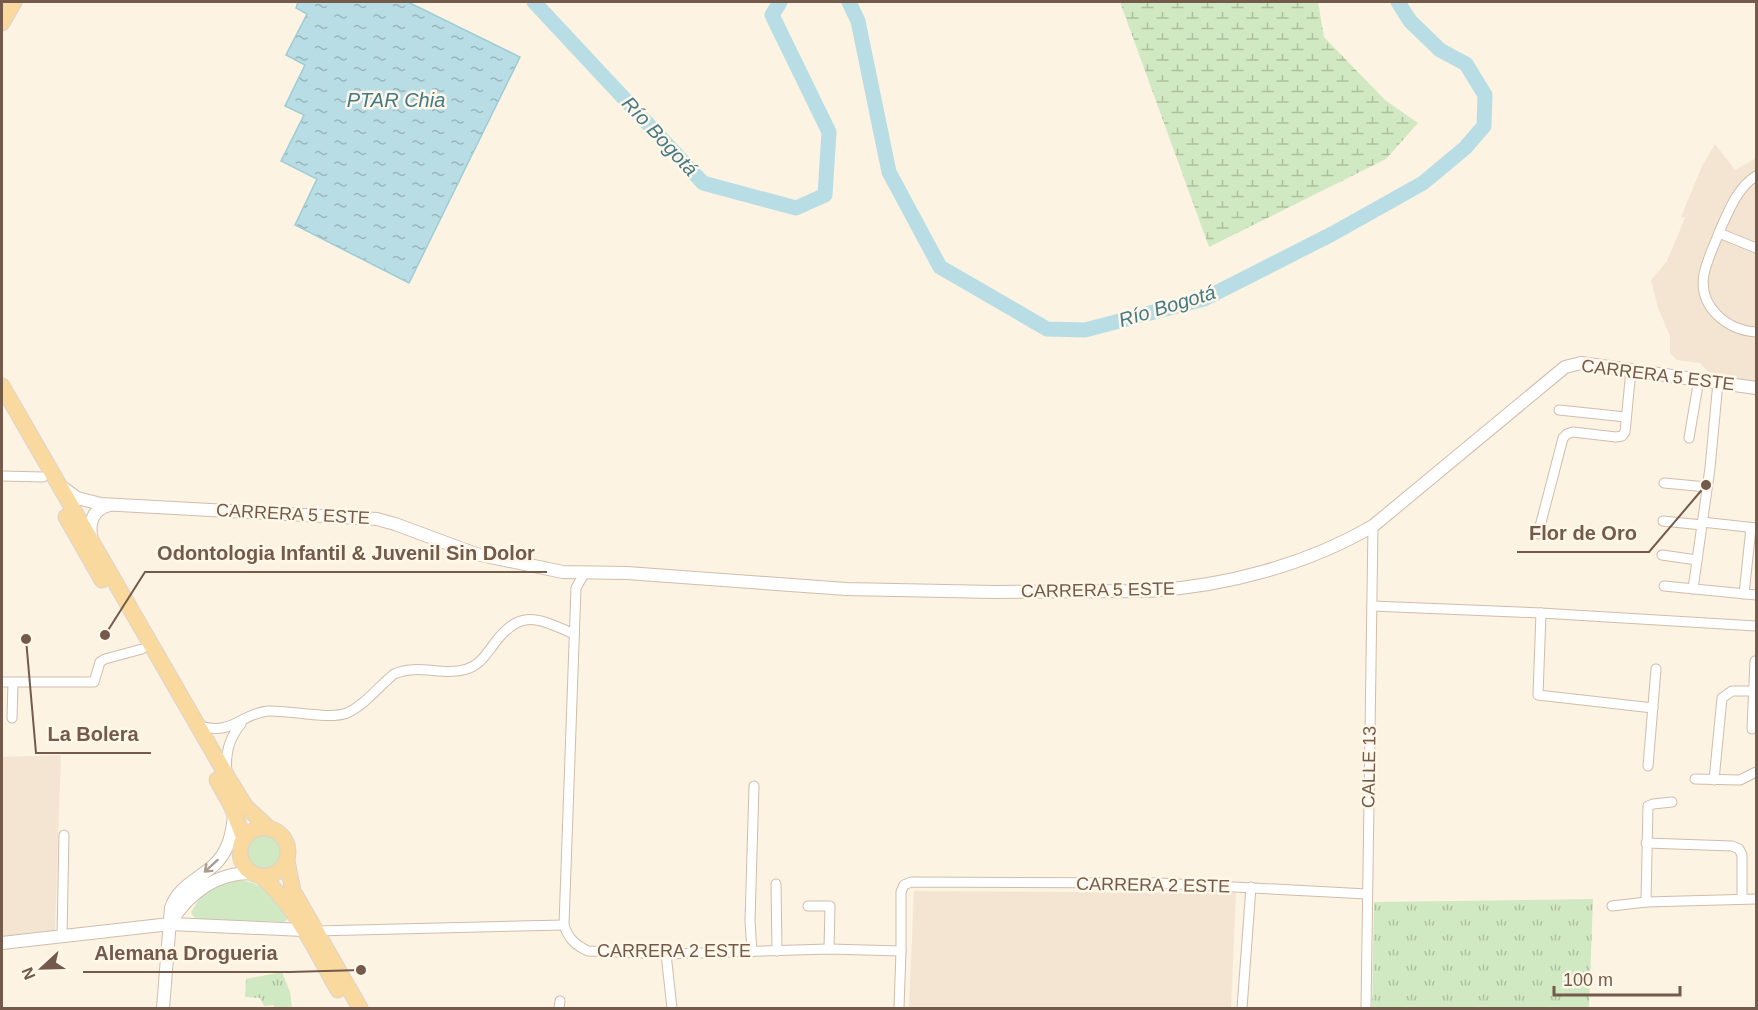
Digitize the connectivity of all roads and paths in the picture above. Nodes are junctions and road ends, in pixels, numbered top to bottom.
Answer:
1 (14, 2) edge
2 (2, 23) edge
3 (1756, 176) edge
4 (1719, 233) junction
5 (1756, 248) edge
6 (1756, 332) edge
7 (1631, 370) junction
8 (1699, 379) junction
9 (1719, 382) junction
10 (2, 386) edge
11 (1756, 387) edge
12 (2, 405) edge
13 (1559, 410) dead end
14 (1626, 417) junction
15 (1689, 438) dead end
16 (2, 476) edge
17 (50, 480) junction
18 (1664, 483) dead end
19 (1707, 487) junction
20 (113, 504) junction
21 (1663, 521) dead end
22 (1702, 524) junction
23 (1373, 526) junction
24 (1754, 528) edge
25 (1538, 534) dead end
26 (92, 541) junction
27 (1662, 555) dead end
28 (1697, 560) junction
29 (1751, 562) edge
30 (563, 572) junction
31 (585, 572) junction
32 (1664, 586) dead end
33 (576, 588) junction
34 (1693, 589) junction
35 (1744, 594) junction
36 (1756, 595) edge
37 (1372, 606) junction
38 (1541, 613) junction
39 (1756, 626) edge
40 (574, 634) junction
41 (142, 649) junction
42 (1755, 661) edge
43 (1656, 669) dead end
44 (2, 682) edge
45 (13, 683) junction
46 (1754, 691) junction
47 (1653, 708) junction
48 (12, 718) dead end
49 (245, 720) junction
50 (197, 725) junction
51 (1752, 729) dead end
52 (1648, 765) dead end
53 (1756, 772) edge
54 (228, 778) junction
55 (1695, 779) dead end
56 (1714, 780) junction
57 (754, 786) dead end
58 (1672, 802) dead end
59 (235, 815) junction
60 (268, 828) junction
61 (64, 835) dead end
62 (244, 838) junction
63 (1646, 843) junction
64 (287, 861) junction
65 (256, 875) junction
66 (776, 884) dead end
67 (1251, 888) junction
68 (1367, 894) junction
69 (194, 896) junction
70 (1742, 899) junction
71 (1756, 899) edge
72 (1646, 902) junction
73 (808, 906) dead end
74 (1612, 906) dead end
75 (170, 924) junction
76 (203, 925) junction
77 (564, 925) junction
78 (309, 930) junction
79 (62, 936) junction
80 (2, 943) edge
81 (829, 949) junction
82 (777, 951) junction
83 (902, 951) junction
84 (752, 952) junction
85 (666, 954) junction
86 (163, 1008) edge
87 (349, 1008) edge
88 (360, 1008) edge
89 (672, 1008) edge
90 (899, 1008) edge
91 (1242, 1008) edge
92 (1366, 1008) edge

1 - 2 main road
3 - 4 street
4 - 5 street
4 - 6 street
7 - 8 street, CARRERA 5 ESTE
7 - 14 street
7 - 23 street, CARRERA 5 ESTE
8 - 9 street, CARRERA 5 ESTE
8 - 15 street
9 - 11 street, CARRERA 5 ESTE
9 - 19 street
10 - 17 main road
12 - 17 main road
13 - 14 street
14 - 25 street
16 - 17 street
17 - 20 street, CARRERA 5 ESTE
17 - 26 main road
17 - 41 main road
18 - 19 street
19 - 22 street
20 - 26 street
20 - 30 street, CARRERA 5 ESTE
21 - 22 street
22 - 24 street
22 - 28 street
23 - 31 street, CARRERA 5 ESTE
23 - 37 street, CALLE 13
24 - 29 street
26 - 50 main road
27 - 28 street
28 - 34 street
29 - 35 street
30 - 31 street, CARRERA 5 ESTE
30 - 33 street
31 - 33 street
32 - 34 street
33 - 40 street
34 - 35 street
35 - 36 street
37 - 38 street
37 - 68 street, CALLE 13
38 - 39 street
38 - 47 street
40 - 49 street
40 - 77 street
41 - 45 street
41 - 59 main road
42 - 46 street
43 - 47 street
44 - 45 street
45 - 48 street
46 - 51 street
46 - 56 street
47 - 52 street
49 - 50 street
49 - 54 street
50 - 54 main road
53 - 56 street
54 - 60 main road
55 - 56 street
57 - 84 street
58 - 63 street
59 - 62 main road
59 -> 75 street
60 - 62 main road
60 - 64 main road
61 - 79 street
62 - 65 main road
63 - 70 street
63 - 72 street
64 - 65 main road
64 - 78 main road
65 - 69 street
65 - 78 main road
66 - 82 street
67 - 68 street, CARRERA 2 ESTE
67 - 83 street, CARRERA 2 ESTE
67 - 91 street
68 - 92 street, CALLE 13
69 - 75 street
69 - 76 street
70 - 71 street
70 - 72 street
72 - 74 street
73 - 81 street
75 - 76 street
75 - 79 street
75 - 86 street
76 - 78 street
77 - 78 street
77 - 85 street, CARRERA 2 ESTE
78 - 87 main road
78 - 88 main road
79 - 80 street
81 - 82 street, CARRERA 2 ESTE
81 - 83 street, CARRERA 2 ESTE
82 - 84 street, CARRERA 2 ESTE
83 - 90 street
84 - 85 street, CARRERA 2 ESTE
85 - 89 street

